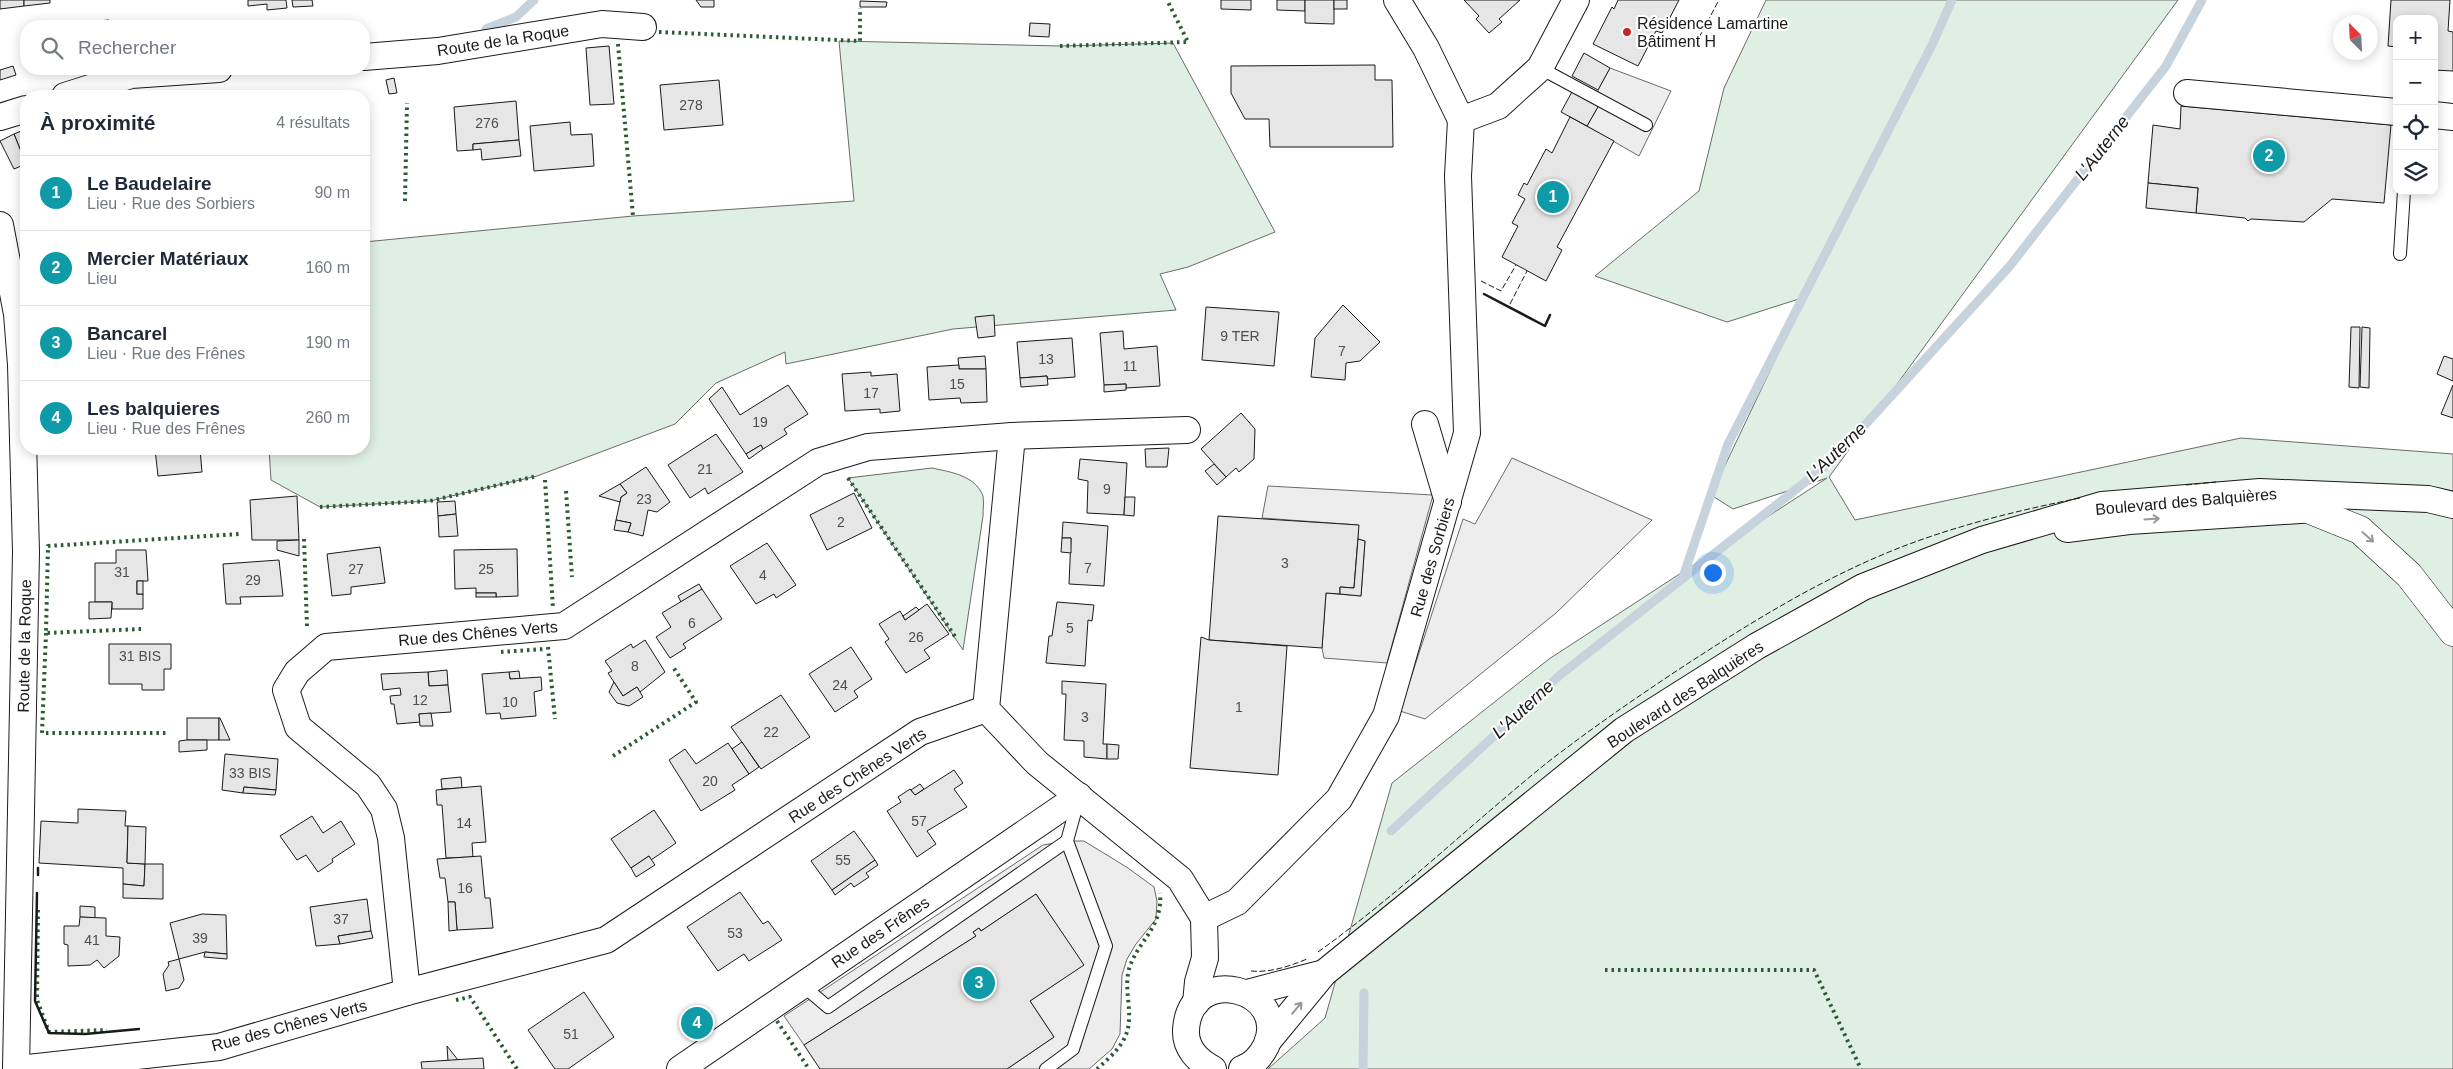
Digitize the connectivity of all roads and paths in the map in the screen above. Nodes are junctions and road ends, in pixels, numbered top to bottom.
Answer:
1 (1396, 0) edge
2 (1576, 0) edge
3 (643, 27) dead end
4 (370, 57) edge
5 (1540, 68) junction
6 (131, 75) edge
7 (84, 90) edge
8 (2187, 93) dead end
9 (20, 111) edge
10 (2393, 112) edge
11 (2438, 115) edge
12 (0, 117) edge
13 (2453, 117) edge
14 (1461, 120) junction
15 (1646, 125) dead end
16 (2404, 195) edge
17 (0, 225) edge
18 (2400, 254) dead end
19 (20, 352) edge
20 (1425, 424) dead end
21 (1188, 430) dead end
22 (1012, 436) junction
23 (23, 455) edge
24 (1448, 502) junction
25 (2453, 505) edge
26 (2308, 509) junction
27 (2453, 519) edge
28 (1982, 540) junction
29 (2453, 632) edge
30 (986, 709) junction
31 (1079, 796) junction
32 (1067, 841) junction
33 (1204, 918) junction
34 (1205, 958) junction
35 (1324, 973) junction
36 (802, 985) junction
37 (1241, 991) junction
38 (408, 992) junction
39 (1196, 1003) junction
40 (1268, 1041) junction
41 (1188, 1044) junction
42 (0, 1061) edge
43 (15, 1069) edge
44 (20, 1069) edge
45 (680, 1069) edge
46 (1046, 1069) edge
47 (1180, 1069) edge
48 (1213, 1069) edge
49 (1242, 1069) edge

1 - 14 street
2 - 5 street
3 - 4 street, Route de la Roque
5 - 14 street
5 - 15 lane
6 - 7 street
8 - 10 street
9 - 12 street
11 - 13 street
14 - 24 street, Rue des Sorbiers
16 - 18 lane
17 - 19 street, Route de la Roque
20 - 24 street
21 - 22 street, Rue des Chênes Verts
22 - 30 street
22 - 38 street, Rue des Chênes Verts
23 - 43 street, Route de la Roque
24 - 33 street, Rue des Sorbiers
25 - 28 street, Boulevard des Balquières
26 - 27 street, Boulevard des Balquières
28 -> 26 street, Boulevard des Balquières
26 -> 29 highway
28 - 35 street, Boulevard des Balquières
30 - 31 street
30 - 38 street, Rue des Chênes Verts
31 - 32 lane
31 - 33 street
31 - 36 street, Rue des Frênes
32 - 36 lane
32 - 46 lane
33 - 34 street
34 - 37 street
34 - 39 street
35 - 37 street, Boulevard des Balquières
40 -> 35 street, Boulevard des Balquières
36 - 45 street, Rue des Frênes
37 - 39 street, Boulevard des Balquières
37 - 40 street
38 - 44 street, Rue des Chênes Verts
39 - 41 street
40 - 49 street, Boulevard des Balquières
41 - 47 street
41 - 48 street
42 - 43 street

